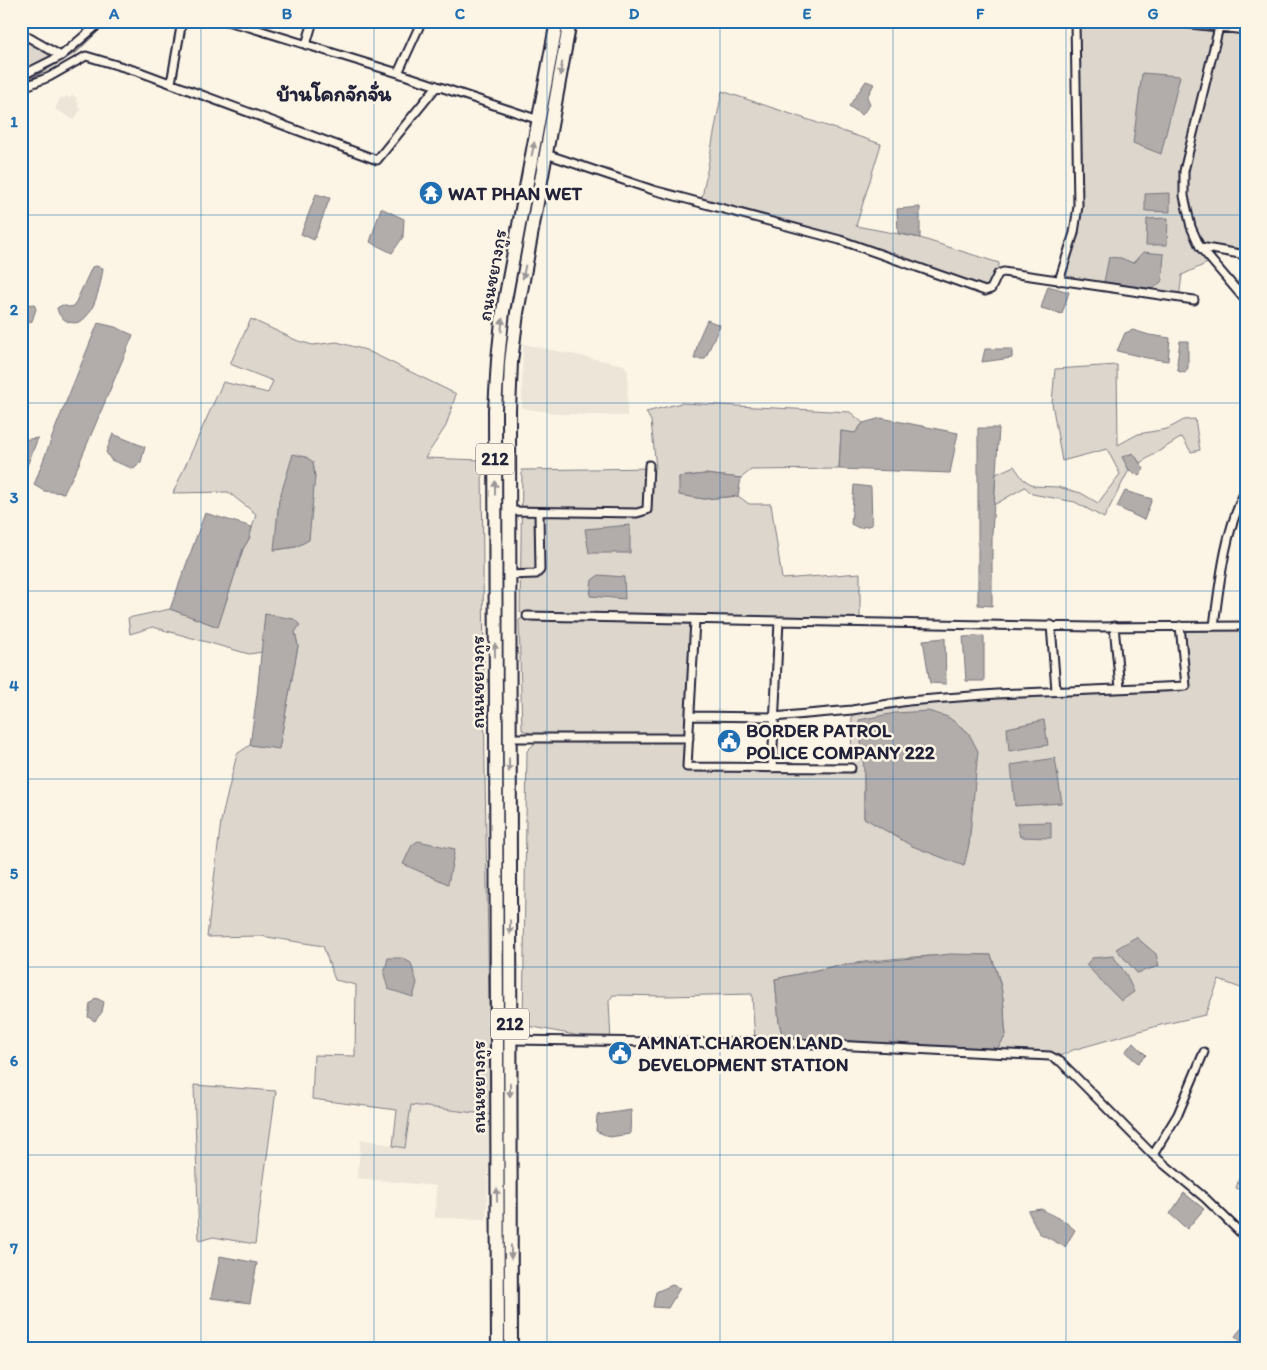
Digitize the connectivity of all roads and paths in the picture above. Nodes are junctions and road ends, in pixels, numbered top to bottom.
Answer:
1 (102, 21) edge
2 (182, 21) edge
3 (226, 21) edge
4 (313, 21) edge
5 (570, 21) edge
6 (1075, 21) edge
7 (1163, 21) edge
8 (553, 22) edge
9 (255, 25) edge
10 (419, 27) dead end
11 (1219, 27) junction
12 (1246, 30) edge
13 (21, 33) edge
14 (306, 45) junction
15 (61, 56) junction
16 (398, 73) junction
17 (21, 76) edge
18 (171, 83) junction
19 (438, 86) junction
20 (21, 88) edge
21 (539, 119) junction
22 (546, 154) junction
23 (1200, 247) junction
24 (1246, 255) edge
25 (1060, 281) junction
26 (1194, 300) dead end
27 (1246, 301) edge
28 (649, 465) dead end
29 (1246, 489) edge
30 (508, 511) junction
31 (539, 512) junction
32 (508, 575) junction
33 (527, 616) dead end
34 (695, 620) junction
35 (779, 621) junction
36 (1051, 625) junction
37 (1114, 626) junction
38 (1180, 626) junction
39 (1214, 626) junction
40 (1246, 626) edge
41 (1120, 688) junction
42 (1056, 690) junction
43 (496, 699) junction
44 (509, 699) junction
45 (690, 716) junction
46 (773, 717) junction
47 (509, 738) junction
48 (689, 738) junction
49 (772, 768) junction
50 (850, 768) dead end
51 (510, 1040) junction
52 (1204, 1052) dead end
53 (1153, 1155) junction
54 (1246, 1238) edge
55 (498, 1349) edge
56 (511, 1349) edge

1 - 15 street
2 - 18 street
3 - 9 street
4 - 14 street
5 -> 22 highway, ถนนชยางกูร / 212
6 - 25 street
7 - 11 street
8 - 21 highway, ถนนชยางกูร / 212
9 - 14 street
10 - 16 street
11 - 12 street
11 - 23 street
13 - 15 street
14 - 16 street
15 - 17 street
16 - 19 street
18 - 19 street
18 - 20 street
19 - 21 street
43 -> 21 highway, ถนนชยางกูร / 212
22 - 25 street
22 -> 30 highway, ถนนชยางกูร / 212
23 - 24 street
23 - 27 street
25 - 26 street
28 - 31 street
29 - 39 street
30 - 31 street
30 - 32 highway, ถนนชยางกูร / 212
31 - 32 street
32 - 44 highway, ถนนชยางกูร / 212
33 - 34 street
34 - 35 street
34 - 45 street
35 - 36 street
35 - 46 street
36 - 37 street
36 - 42 street
37 - 38 street
37 - 41 street
38 - 39 street
38 - 41 street
39 - 40 street
41 - 42 street
42 - 46 street
43 - 44 highway
55 -> 43 highway, ถนนชยางกูร / 212
44 - 47 highway, ถนนชยางกูร / 212
45 - 46 street
45 - 48 street
46 - 49 street
47 - 48 street
47 -> 51 highway, ถนนชยางกูร / 212
48 - 49 street
49 - 50 street
51 - 53 street
51 -> 56 highway, ถนนชยางกูร / 212
52 - 53 street
53 - 54 street

